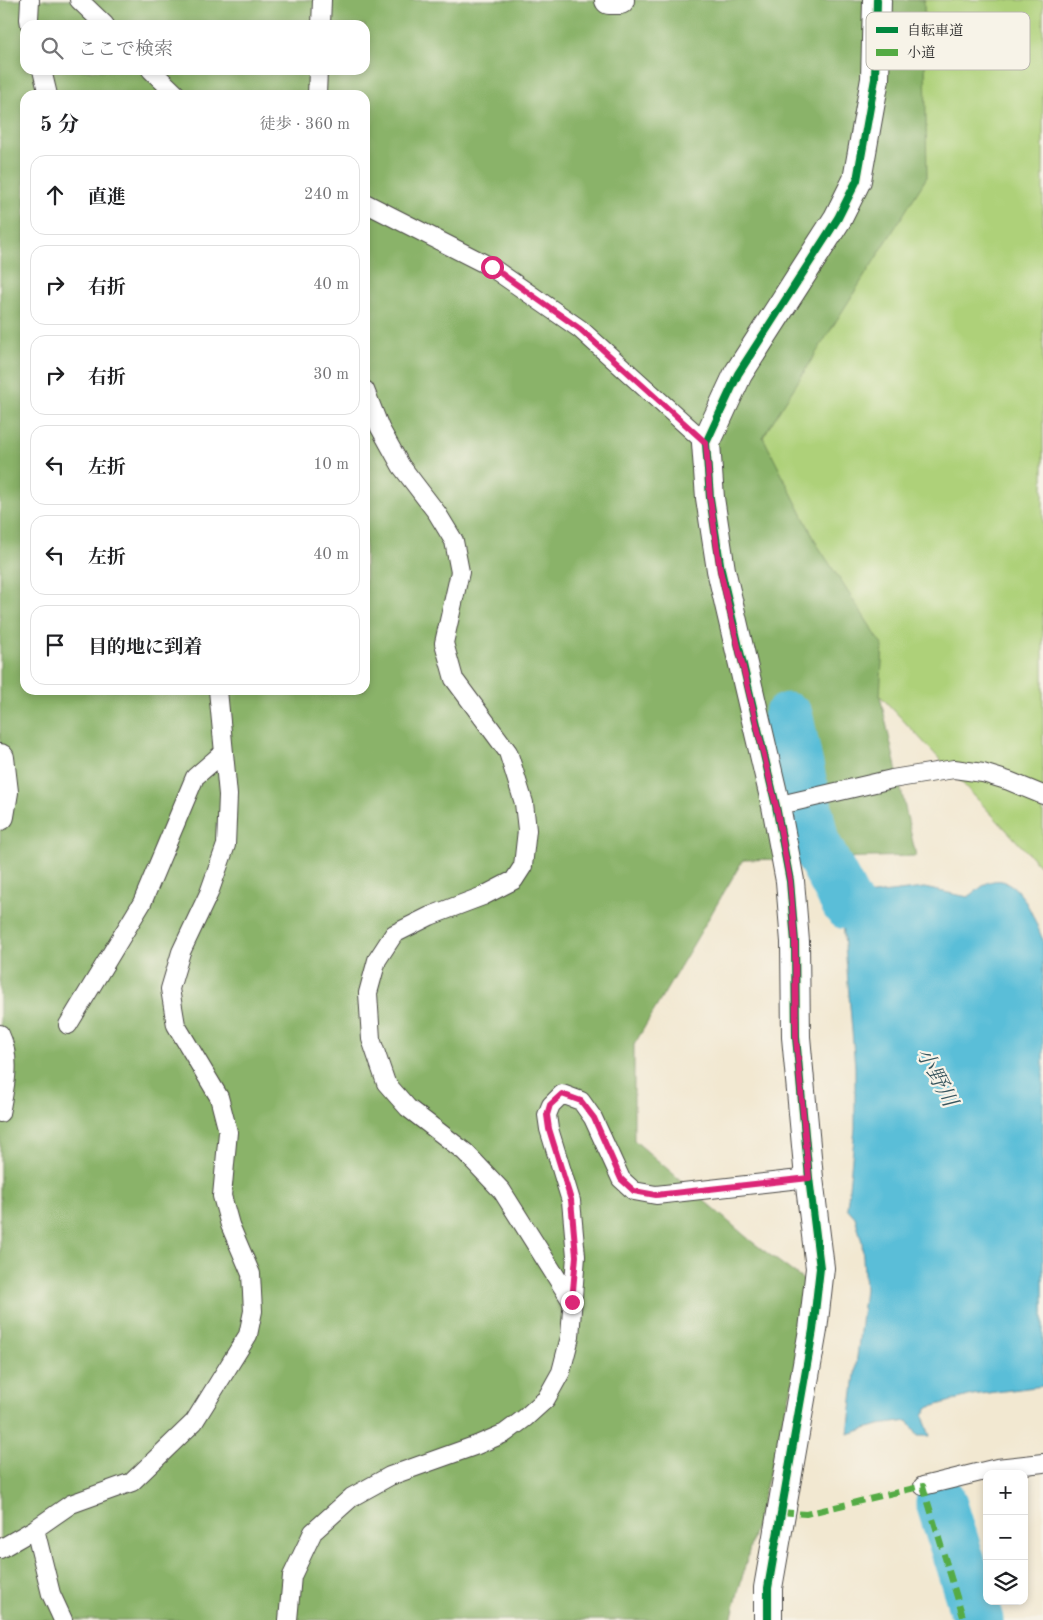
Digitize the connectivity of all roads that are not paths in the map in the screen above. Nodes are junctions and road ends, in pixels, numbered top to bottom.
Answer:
1 (30, 0) edge
2 (79, 0) edge
3 (322, 0) edge
4 (609, 0) edge
5 (620, 0) edge
6 (29, 20) edge
7 (100, 20) edge
8 (321, 20) edge
9 (875, 70) edge
10 (43, 75) edge
11 (156, 75) edge
12 (318, 75) edge
13 (47, 90) edge
14 (172, 90) edge
15 (317, 90) edge
16 (370, 205) edge
17 (370, 403) edge
18 (706, 443) junction
19 (218, 695) edge
20 (224, 752) junction
21 (0, 758) edge
22 (1043, 795) edge
23 (776, 806) junction
24 (0, 816) edge
25 (68, 1025) dead end
26 (0, 1034) edge
27 (0, 1112) edge
28 (809, 1178) junction
29 (572, 1302) junction
30 (1043, 1462) edge
31 (923, 1486) dead end
32 (35, 1529) junction
33 (0, 1549) edge
34 (63, 1620) edge
35 (288, 1620) edge
36 (768, 1620) edge

1 - 6 lane
2 - 7 lane
3 - 8 lane
4 - 5 street
9 - 18 street
10 - 13 lane
11 - 14 lane
12 - 15 lane
16 - 18 lane
17 - 29 lane
18 - 23 street
19 - 20 lane
20 - 25 lane
20 - 32 lane
21 - 24 street
22 - 23 lane
23 - 28 street
26 - 27 lane
28 - 29 lane
28 - 36 street
29 - 35 lane
30 - 31 lane
32 - 33 lane
32 - 34 lane

